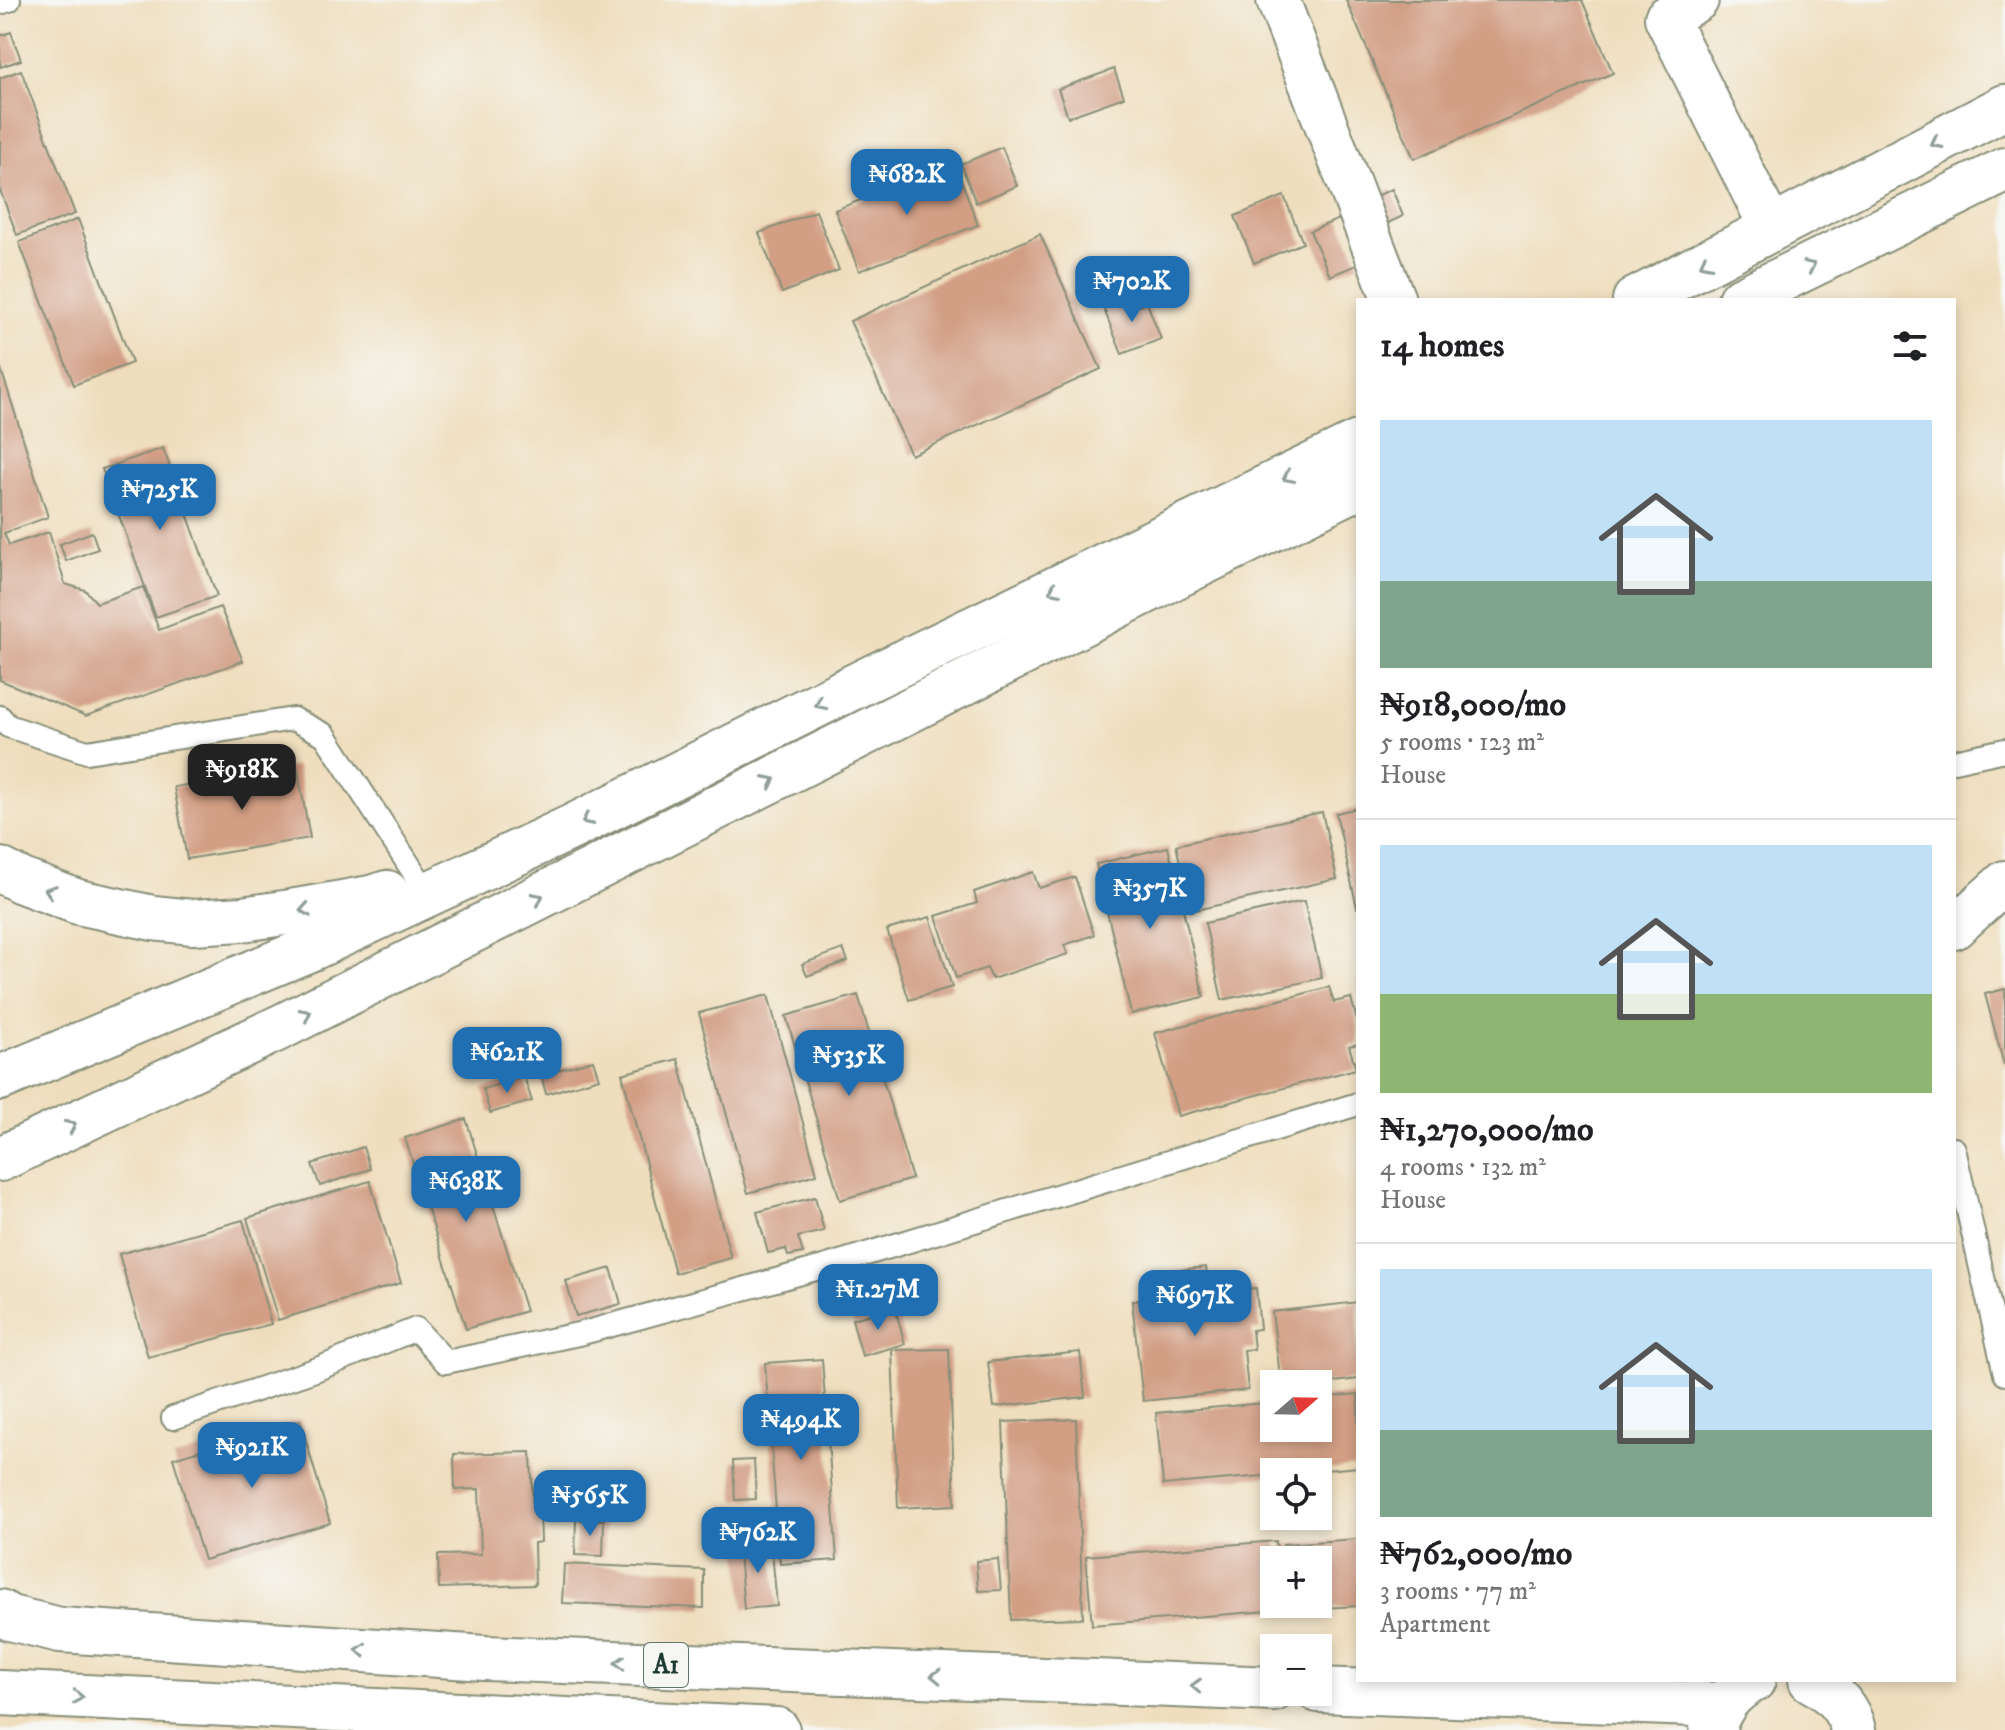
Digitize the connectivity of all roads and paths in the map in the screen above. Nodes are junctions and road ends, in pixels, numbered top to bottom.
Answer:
1 (9, 0) edge
2 (1278, 0) edge
3 (0, 3) edge
4 (1673, 6) edge
5 (2005, 107) edge
6 (2005, 170) edge
7 (1771, 228) junction
8 (1393, 298) edge
9 (1639, 298) edge
10 (1744, 298) edge
11 (1356, 444) edge
12 (1356, 488) edge
13 (0, 717) edge
14 (2005, 750) edge
15 (1956, 761) edge
16 (515, 853) junction
17 (0, 870) edge
18 (420, 882) junction
19 (2005, 882) edge
20 (1956, 926) edge
21 (0, 1078) edge
22 (1356, 1105) edge
23 (1956, 1158) edge
24 (0, 1159) edge
25 (2005, 1374) edge
26 (173, 1418) dead end
27 (0, 1612) edge
28 (1814, 1682) edge
29 (1260, 1688) edge
30 (1332, 1691) edge
31 (0, 1693) edge
32 (1729, 1705) edge
33 (478, 1722) edge
34 (1863, 1728) edge
35 (777, 1730) edge

1 - 3 lane
2 - 8 street
4 - 7 street
5 -> 7 main road
10 -> 6 main road
7 -> 9 main road
11 -> 16 main road
24 -> 12 main road
13 - 18 lane
14 - 15 lane
16 - 18 main road
16 - 21 main road
18 -> 17 main road
19 - 20 street
22 - 26 lane
23 - 25 lane
29 -> 27 main road, A1
28 - 34 main road
30 - 32 main road
31 -> 33 main road, A1
33 - 35 main road, A1

